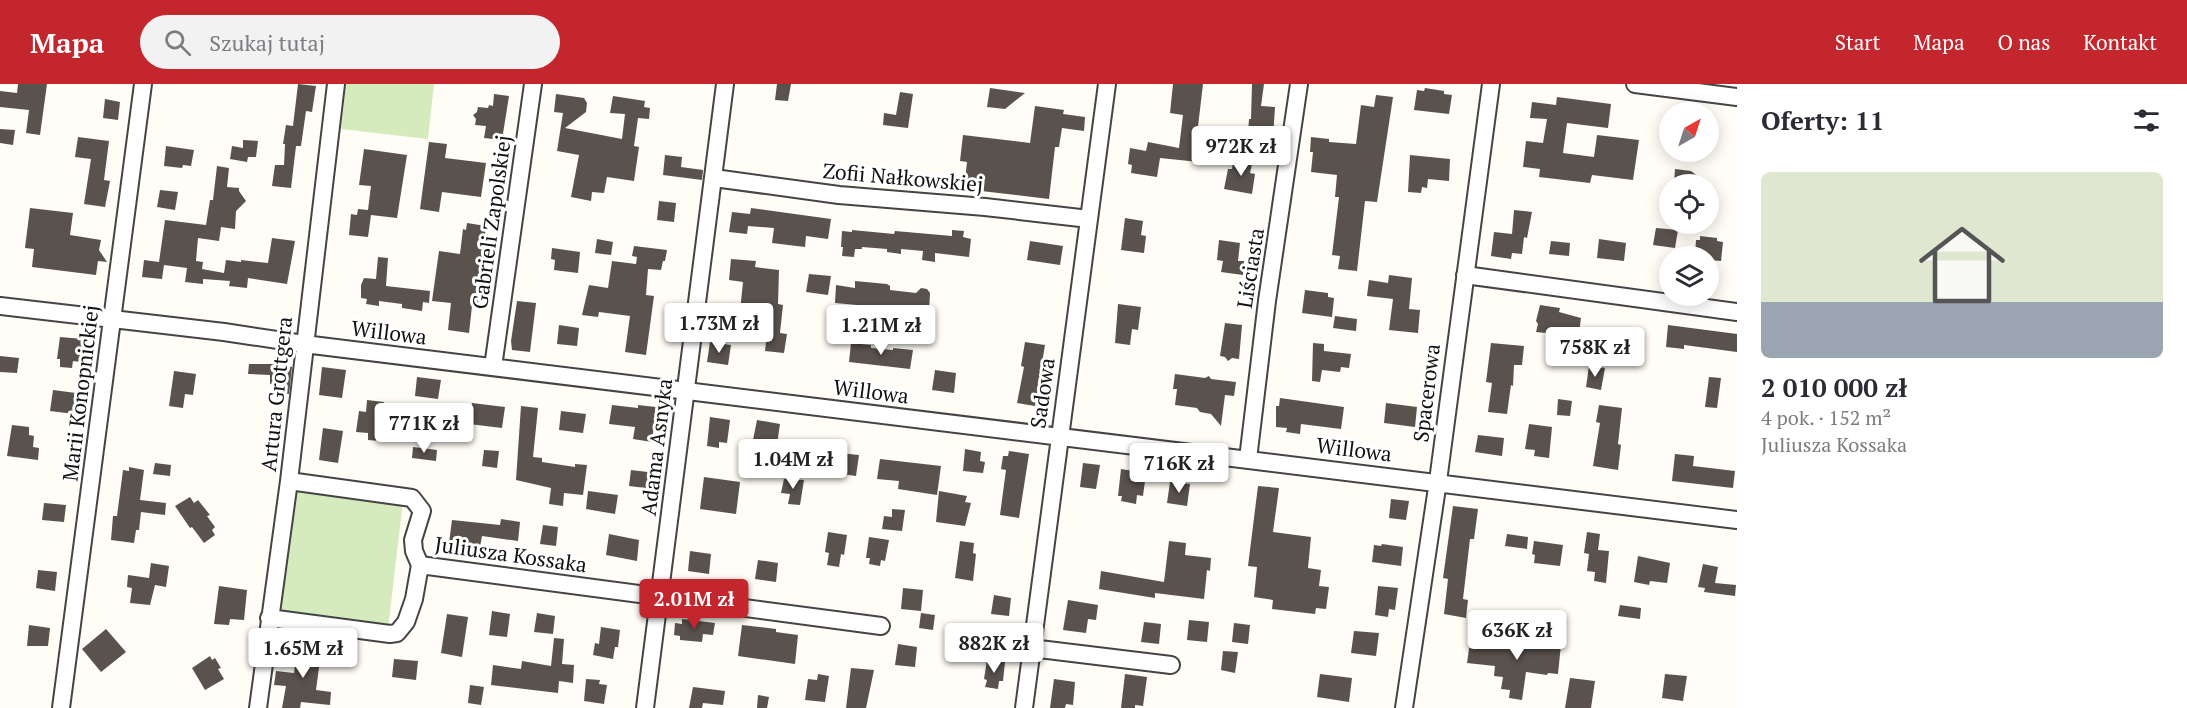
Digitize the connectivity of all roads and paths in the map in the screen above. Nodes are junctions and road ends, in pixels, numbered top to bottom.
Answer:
1 (143, 84) edge
2 (336, 84) edge
3 (533, 84) edge
4 (725, 84) edge
5 (1107, 84) edge
6 (1299, 84) edge
7 (1491, 84) edge
8 (1635, 84) edge
9 (1737, 97) edge
10 (714, 178) junction
11 (1089, 219) junction
12 (1464, 275) junction
13 (0, 306) edge
14 (1737, 312) edge
15 (112, 320) junction
16 (304, 344) junction
17 (493, 367) junction
18 (685, 391) junction
19 (1059, 436) junction
20 (1248, 459) junction
21 (289, 481) junction
22 (1438, 481) junction
23 (1737, 520) edge
24 (420, 564) junction
25 (659, 597) junction
26 (269, 618) junction
27 (881, 626) dead end
28 (1031, 648) junction
29 (1171, 665) dead end
30 (61, 708) edge
31 (258, 708) edge
32 (645, 708) edge
33 (1024, 708) edge
34 (1404, 708) edge

1 - 15 street, Marii Konopnickiej
2 - 16 street, Artura Grottgera
3 - 17 street, Gabrieli Zapolskiej
4 - 10 street, Adama Asnyka
5 - 11 street, Sadowa
6 - 20 street, Liściasta
7 - 12 street, Spacerowa
8 - 9 street
10 - 11 street, Zofii Nałkowskiej
10 - 18 street, Adama Asnyka
11 - 19 street, Sadowa
12 - 14 street
12 - 22 street, Spacerowa
13 - 15 street, Willowa
15 - 16 street, Willowa
15 - 30 street, Marii Konopnickiej
16 - 17 street, Willowa
16 - 21 street, Artura Grottgera
17 - 18 street, Willowa
18 - 19 street, Willowa
18 - 25 street, Adama Asnyka
19 - 20 street, Willowa
19 - 28 street, Sadowa
20 - 22 street, Willowa
21 - 24 street
21 - 26 street, Artura Grottgera
22 - 23 street, Willowa
22 - 34 street, Spacerowa
24 - 25 street, Juliusza Kossaka
24 - 26 street
25 - 27 street, Juliusza Kossaka
25 - 32 street, Adama Asnyka
26 - 31 street, Artura Grottgera
28 - 29 street
28 - 33 street, Sadowa

